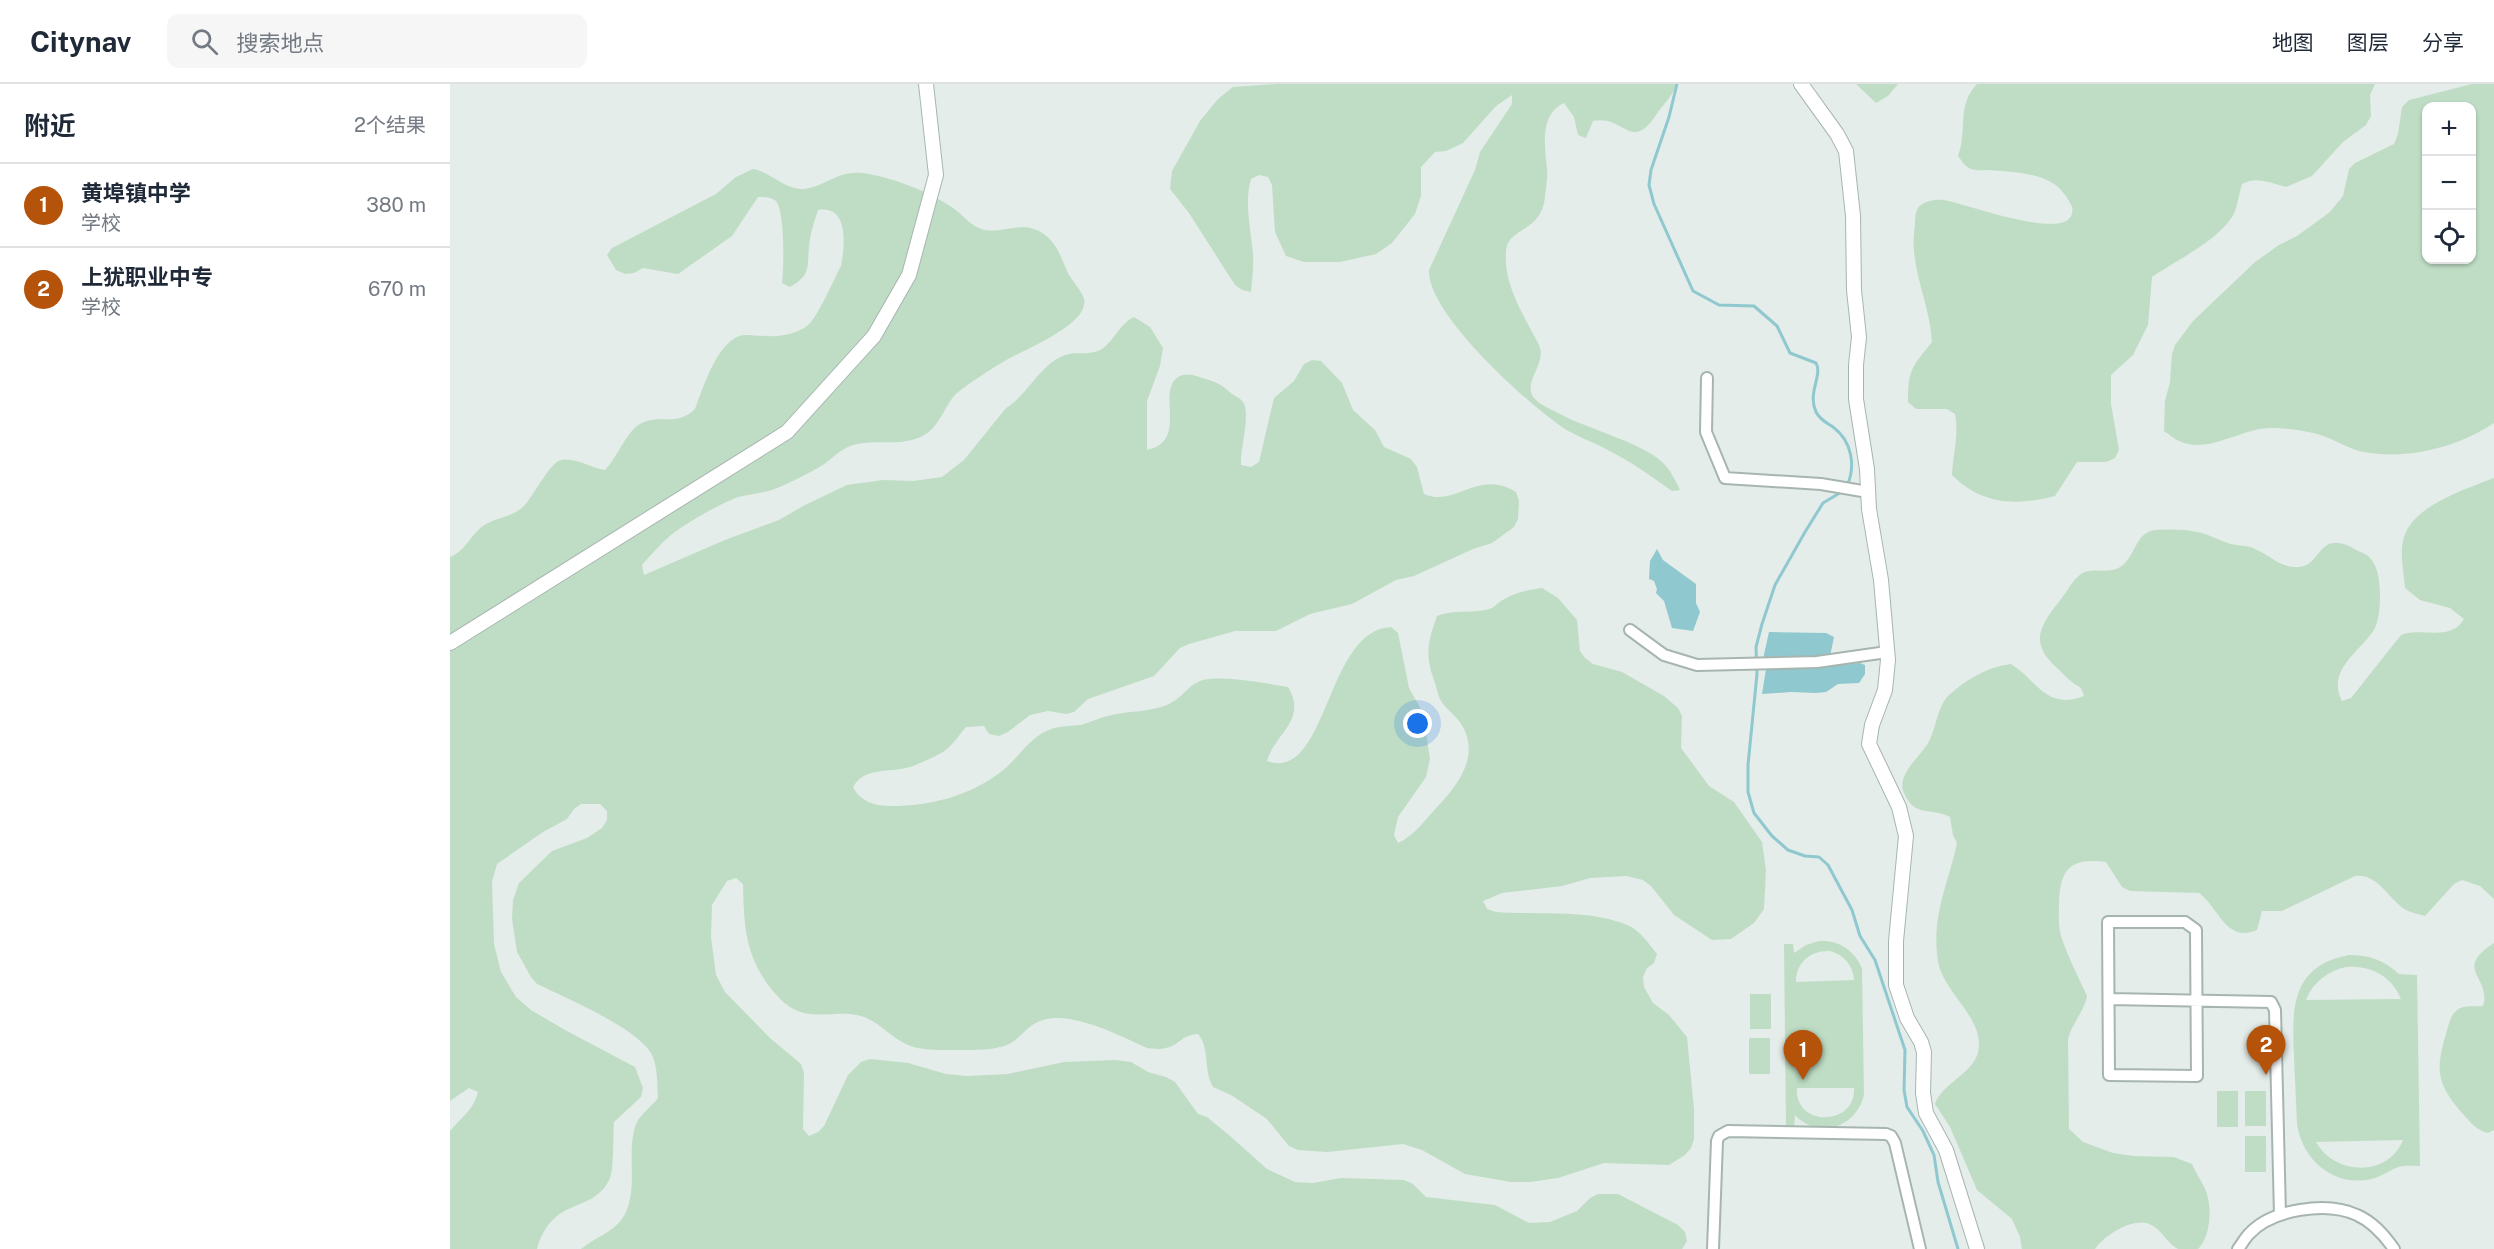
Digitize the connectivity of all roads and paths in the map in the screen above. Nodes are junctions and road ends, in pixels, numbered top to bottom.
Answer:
1 (926, 84) edge
2 (1801, 84) edge
3 (1707, 378) dead end
4 (1868, 492) junction
5 (1630, 630) dead end
6 (450, 643) edge
7 (1887, 652) junction
8 (2109, 999) junction
9 (2196, 1000) junction
10 (2280, 1215) junction
11 (1713, 1249) edge
12 (1920, 1249) edge
13 (1977, 1249) edge
14 (2238, 1249) edge
15 (2394, 1249) edge

1 - 6 street
2 - 4 street
3 - 4 street
4 - 7 street
5 - 7 street
7 - 13 street
8 - 9 street
8 - 9 street
8 - 9 street
9 - 10 street
10 - 14 street
10 - 15 street
11 - 12 street

